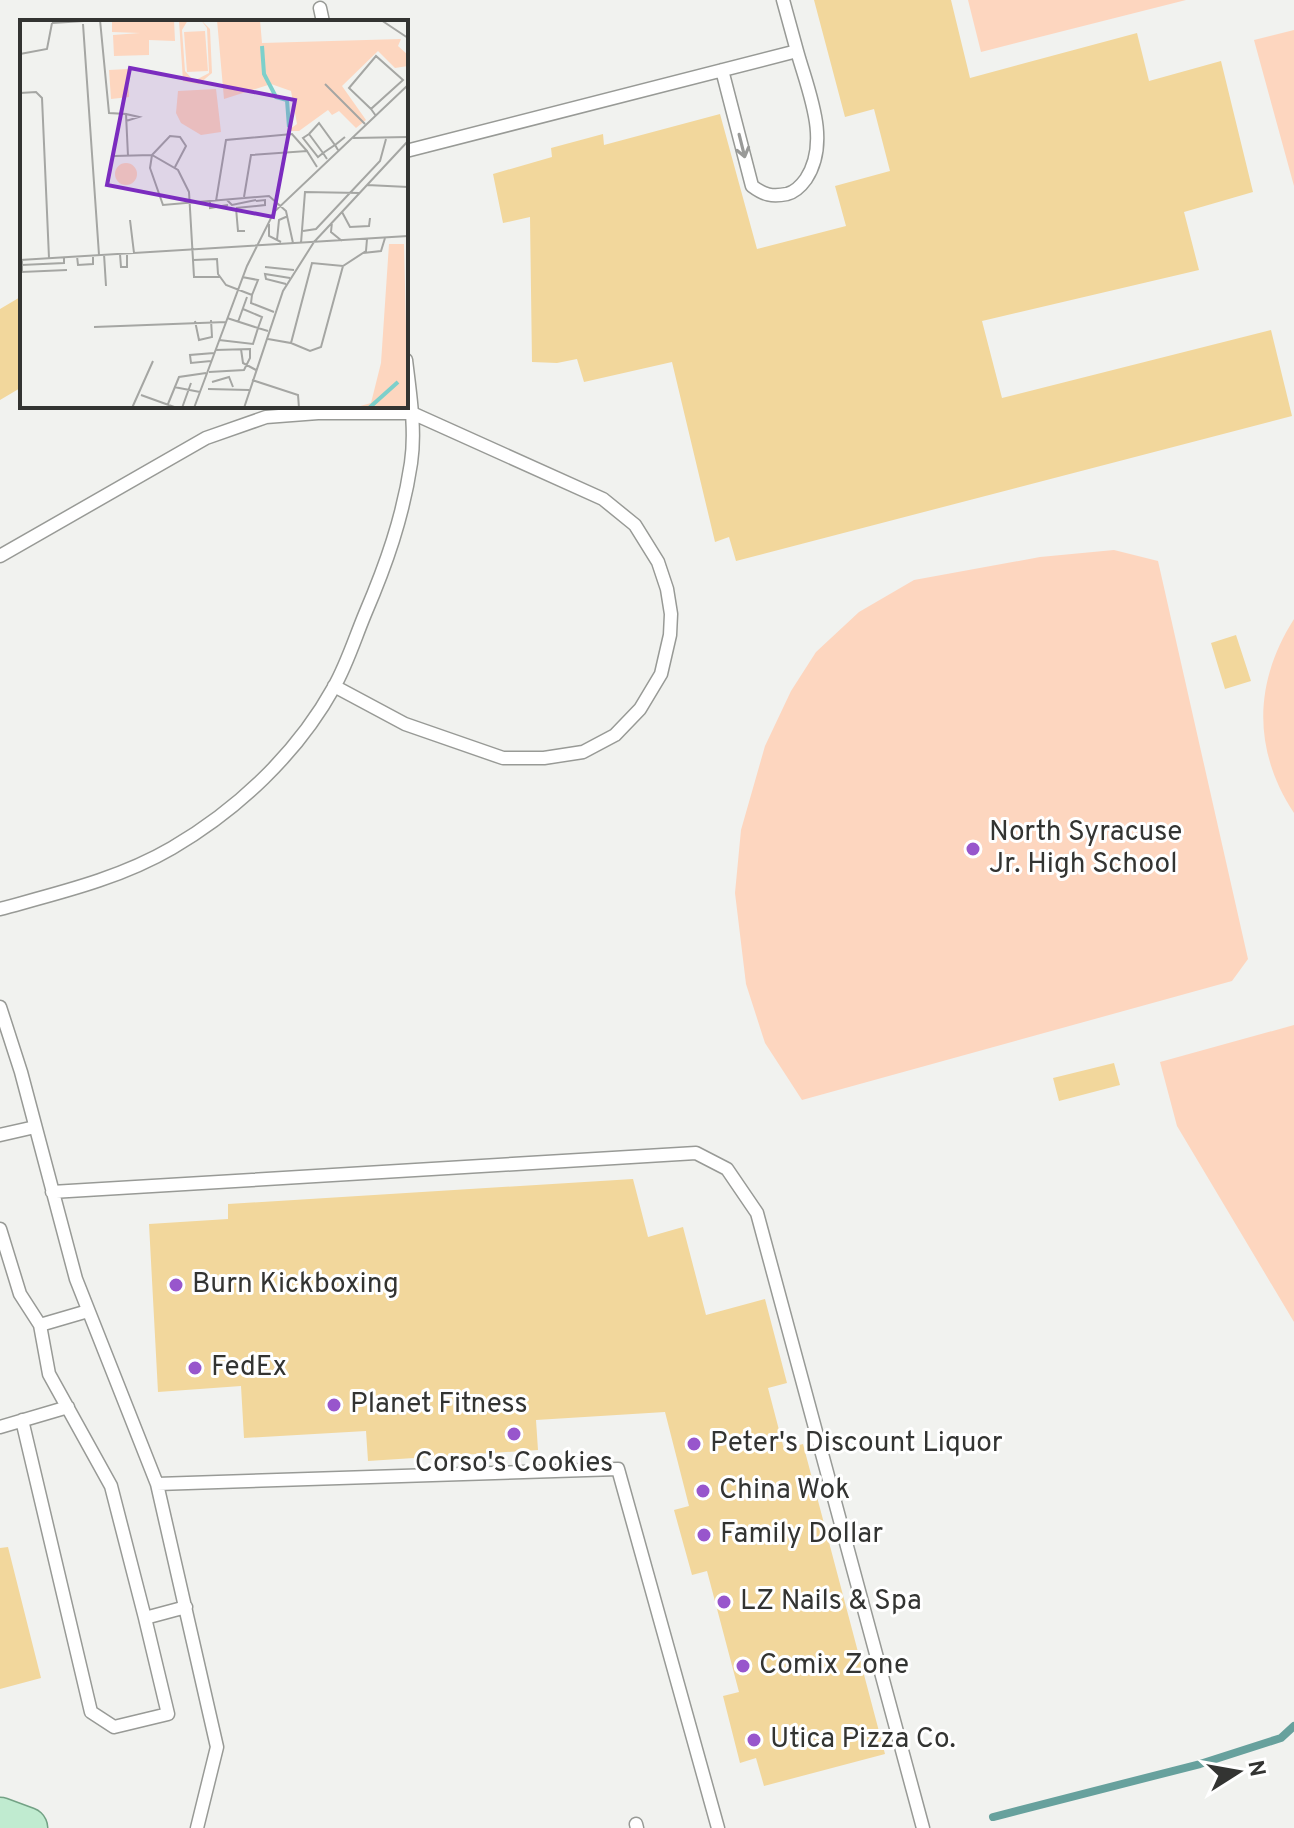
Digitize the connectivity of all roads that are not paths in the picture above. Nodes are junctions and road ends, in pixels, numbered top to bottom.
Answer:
1 (783, 0) edge
2 (320, 8) dead end
3 (323, 20) edge
4 (797, 51) junction
5 (722, 70) junction
6 (408, 150) edge
7 (408, 378) edge
8 (412, 413) junction
9 (0, 556) edge
10 (334, 686) junction
11 (0, 909) edge
12 (0, 1007) edge
13 (35, 1127) junction
14 (0, 1135) edge
15 (52, 1192) junction
16 (0, 1229) edge
17 (88, 1311) junction
18 (40, 1325) junction
19 (68, 1407) junction
20 (22, 1420) junction
21 (0, 1427) edge
22 (157, 1484) junction
23 (186, 1607) junction
24 (145, 1618) junction
25 (0, 1818) edge
26 (27, 1828) edge
27 (197, 1828) edge
28 (718, 1828) edge
29 (923, 1828) edge

1 - 4 lane
2 - 3 lane
4 - 5 lane
5 -> 4 lane
5 - 6 lane
7 - 8 lane
8 - 9 lane
8 - 10 lane
8 - 10 lane
10 - 11 lane
12 - 13 lane
13 - 14 lane
13 - 15 lane
15 - 17 lane
15 - 29 lane
16 - 18 lane
17 - 18 lane
17 - 22 lane
18 - 19 lane
19 - 20 lane
19 - 24 lane
20 - 21 lane
20 - 24 lane
22 - 23 lane
22 - 28 lane
23 - 24 lane
23 - 27 lane
25 - 26 main road

